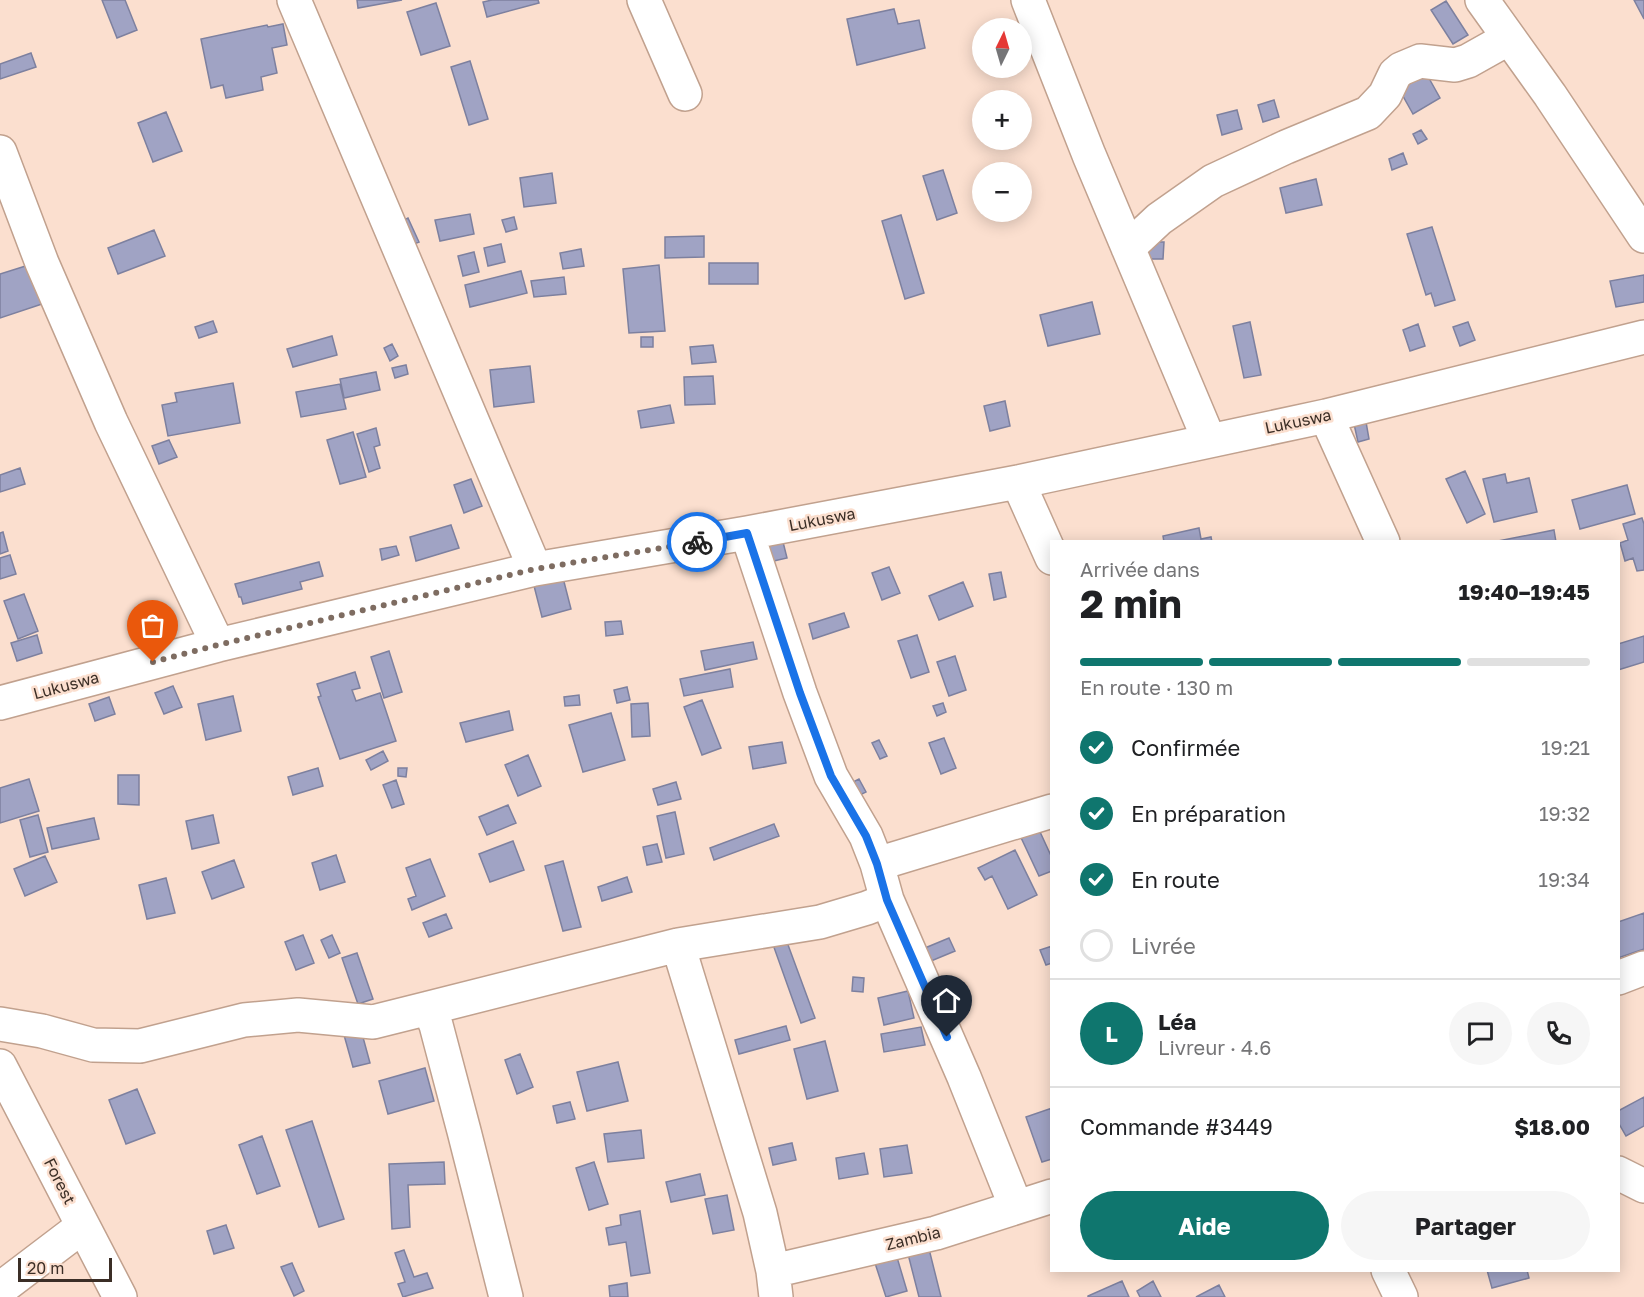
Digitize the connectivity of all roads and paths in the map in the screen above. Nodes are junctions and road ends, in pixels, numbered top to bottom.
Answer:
1 (294, 0) edge
2 (644, 0) edge
3 (1028, 0) edge
4 (1482, 0) edge
5 (1509, 38) junction
6 (685, 94) dead end
7 (0, 152) edge
8 (1644, 236) edge
9 (1128, 249) junction
10 (1644, 337) edge
11 (1326, 416) junction
12 (1209, 440) junction
13 (1018, 483) junction
14 (747, 533) junction
15 (1382, 540) edge
16 (1050, 554) edge
17 (535, 569) junction
18 (218, 645) junction
19 (0, 703) edge
20 (1050, 813) edge
21 (877, 864) junction
22 (887, 900) junction
23 (678, 945) junction
24 (1644, 968) edge
25 (1620, 977) edge
26 (429, 1008) junction
27 (0, 1024) edge
28 (0, 1066) edge
29 (1620, 1174) edge
30 (1644, 1186) edge
31 (1050, 1197) edge
32 (1016, 1207) junction
33 (83, 1226) junction
34 (1389, 1272) edge
35 (774, 1284) edge
36 (0, 1289) edge
37 (120, 1297) edge
38 (506, 1297) edge
39 (1401, 1297) edge

1 - 17 street
2 - 6 street
3 - 9 street
4 - 5 street
5 - 8 street
5 - 9 street
7 - 18 street
9 - 12 street
10 - 11 street, Lukuswa
11 - 12 street, Lukuswa
11 - 15 street
12 - 13 street, Lukuswa
13 - 14 street, Lukuswa
13 - 16 street
14 - 17 street, Lukuswa
14 - 21 street
17 - 18 street, Lukuswa
18 - 19 street, Lukuswa
20 - 21 street
21 - 22 street
22 - 23 street
22 - 32 street
23 - 26 street
23 - 35 street
24 - 25 street
26 - 27 street
26 - 38 street
28 - 33 street, Forest
29 - 30 street
31 - 32 street, Zambia
32 - 35 street, Zambia
33 - 36 street
33 - 37 street, Forest
34 - 39 street

